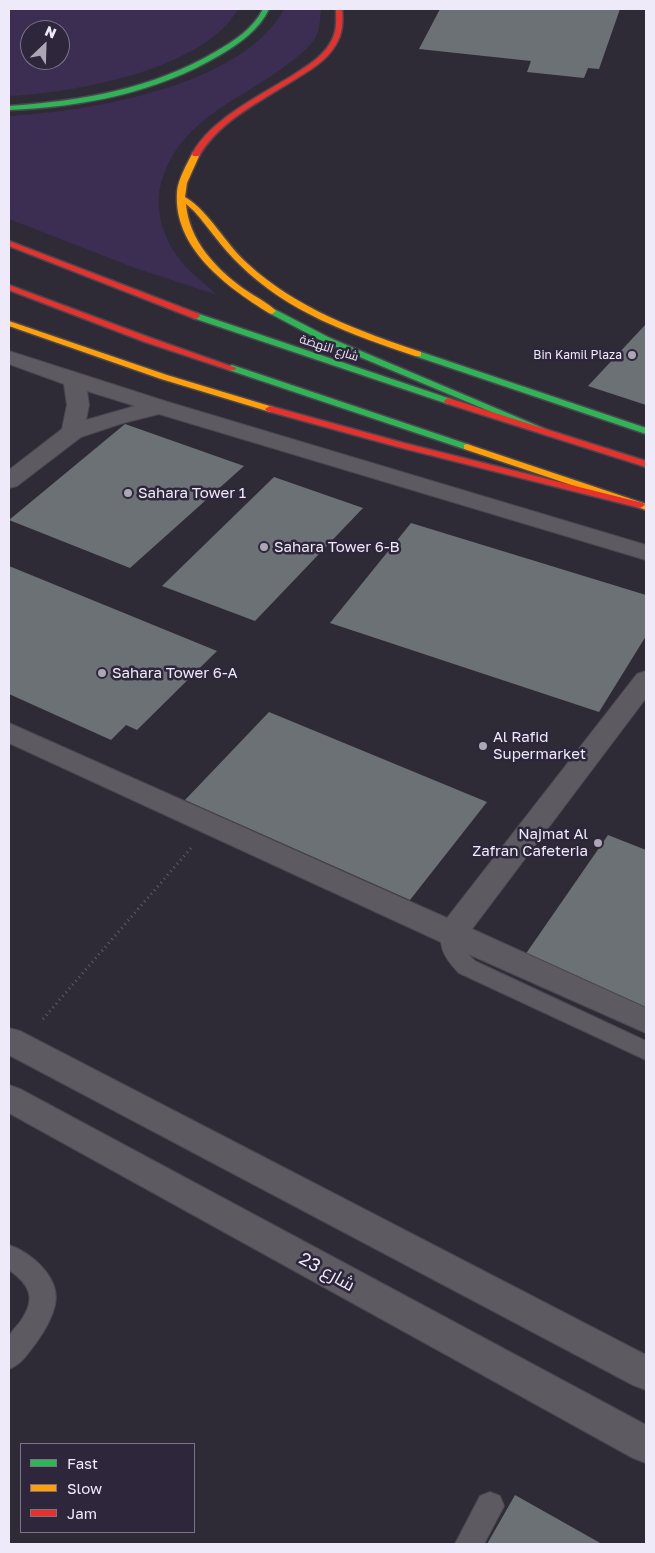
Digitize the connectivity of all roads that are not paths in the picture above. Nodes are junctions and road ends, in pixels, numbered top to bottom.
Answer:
1 (266, 9) edge
2 (339, 9) edge
3 (9, 108) edge
4 (182, 198) junction
5 (9, 243) edge
6 (9, 287) edge
7 (9, 323) edge
8 (9, 357) edge
9 (74, 380) junction
10 (160, 407) junction
11 (646, 431) edge
12 (73, 432) junction
13 (552, 434) junction
14 (646, 464) edge
15 (9, 481) edge
16 (643, 506) edge
17 (646, 552) edge
18 (646, 680) edge
19 (9, 732) edge
20 (452, 934) junction
21 (646, 1021) edge
22 (14, 1043) edge
23 (646, 1051) edge
24 (9, 1098) edge
25 (9, 1256) edge
26 (9, 1357) edge
27 (646, 1373) edge
28 (646, 1445) edge
29 (490, 1506) dead end
30 (469, 1544) edge

1 - 3 main road
2 - 4 main road
4 - 11 main road
4 - 13 main road
5 - 13 main road, شارع النهضة
6 - 16 main road
7 - 16 main road
8 - 9 street
9 - 10 street
9 - 12 street
10 - 12 street
10 - 17 street
12 - 15 street
13 - 14 main road, شارع النهضة
18 - 20 street
19 - 20 street
20 - 21 street
20 - 23 lane
22 - 27 street
24 - 28 street, شارع 23
25 - 26 lane
29 - 30 lane

